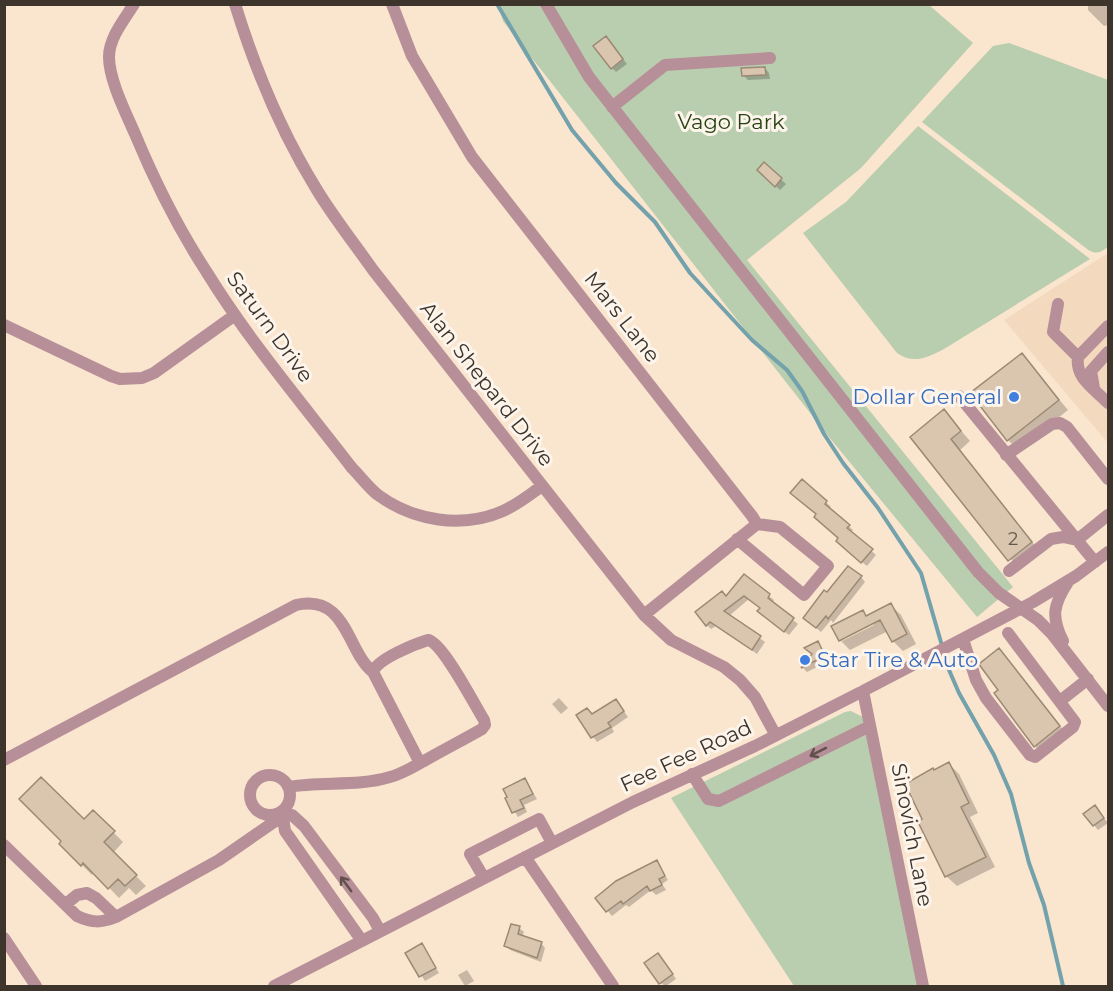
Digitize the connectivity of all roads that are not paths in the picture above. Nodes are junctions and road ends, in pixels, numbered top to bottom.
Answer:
1 (134, 4) edge
2 (235, 4) edge
3 (392, 4) edge
4 (546, 4) edge
5 (770, 58) dead end
6 (612, 107) junction
7 (1058, 304) dead end
8 (235, 315) junction
9 (4, 325) edge
10 (1108, 326) edge
11 (1108, 352) edge
12 (1078, 357) junction
13 (1094, 388) junction
14 (959, 396) dead end
15 (1108, 403) edge
16 (1006, 455) junction
17 (1108, 480) edge
18 (542, 486) junction
19 (1108, 515) edge
20 (757, 524) junction
21 (737, 539) junction
22 (1077, 540) junction
23 (1108, 552) edge
24 (1095, 562) junction
25 (1008, 571) dead end
26 (1070, 579) junction
27 (1021, 608) junction
28 (644, 615) junction
29 (1008, 633) dead end
30 (961, 640) junction
31 (1072, 658) junction
32 (373, 672) junction
33 (1088, 679) junction
34 (863, 691) junction
35 (1060, 701) junction
36 (1108, 706) edge
37 (870, 726) junction
38 (776, 734) junction
39 (4, 760) edge
40 (420, 763) junction
41 (692, 774) junction
42 (288, 787) junction
43 (283, 813) junction
44 (552, 843) junction
45 (4, 845) edge
46 (525, 857) junction
47 (484, 878) junction
48 (66, 904) junction
49 (116, 917) junction
50 (380, 931) junction
51 (4, 938) edge
52 (362, 941) junction
53 (36, 987) edge
54 (274, 987) edge
55 (613, 987) edge
56 (923, 987) edge

1 - 8 street, Saturn Drive
2 - 18 street, Alan Shepard Drive
3 - 20 street, Mars Lane
4 - 6 street
5 - 6 street
6 - 27 street
7 - 12 street
8 - 9 street
8 - 18 street, Saturn Drive
10 - 12 street
11 - 13 street
12 - 13 street
13 - 15 street
14 - 16 street
16 - 17 street
16 - 22 street
18 - 28 street, Alan Shepard Drive
19 - 22 street
20 - 21 street
20 - 21 street
21 - 28 street
22 - 24 street
22 - 25 street
23 - 24 street, Fee Fee Road
24 - 26 street, Fee Fee Road
26 - 27 street, Fee Fee Road
26 - 31 street
27 - 30 street, Fee Fee Road
27 - 31 street
28 - 38 street, Alan Shepard Drive
29 - 35 street
30 - 34 street, Fee Fee Road
30 - 35 street
31 - 33 street
32 - 39 street
32 - 40 street
32 - 40 street
33 - 35 street
33 - 36 street
34 - 37 street, Sinovich Lane
34 - 38 street, Fee Fee Road
37 -> 41 street
37 - 56 street, Sinovich Lane
38 - 41 street, Fee Fee Road
40 - 42 street
41 - 44 street, Fee Fee Road
42 - 43 street
42 - 43 street
43 - 49 street
50 -> 43 street
43 - 52 street
44 - 46 street, Fee Fee Road
44 - 47 street
45 - 48 street
46 - 47 street, Fee Fee Road
46 - 55 street
47 - 50 street, Fee Fee Road
48 - 49 street
48 - 49 street
50 - 52 street, Fee Fee Road
51 - 53 street
52 - 54 street, Fee Fee Road

